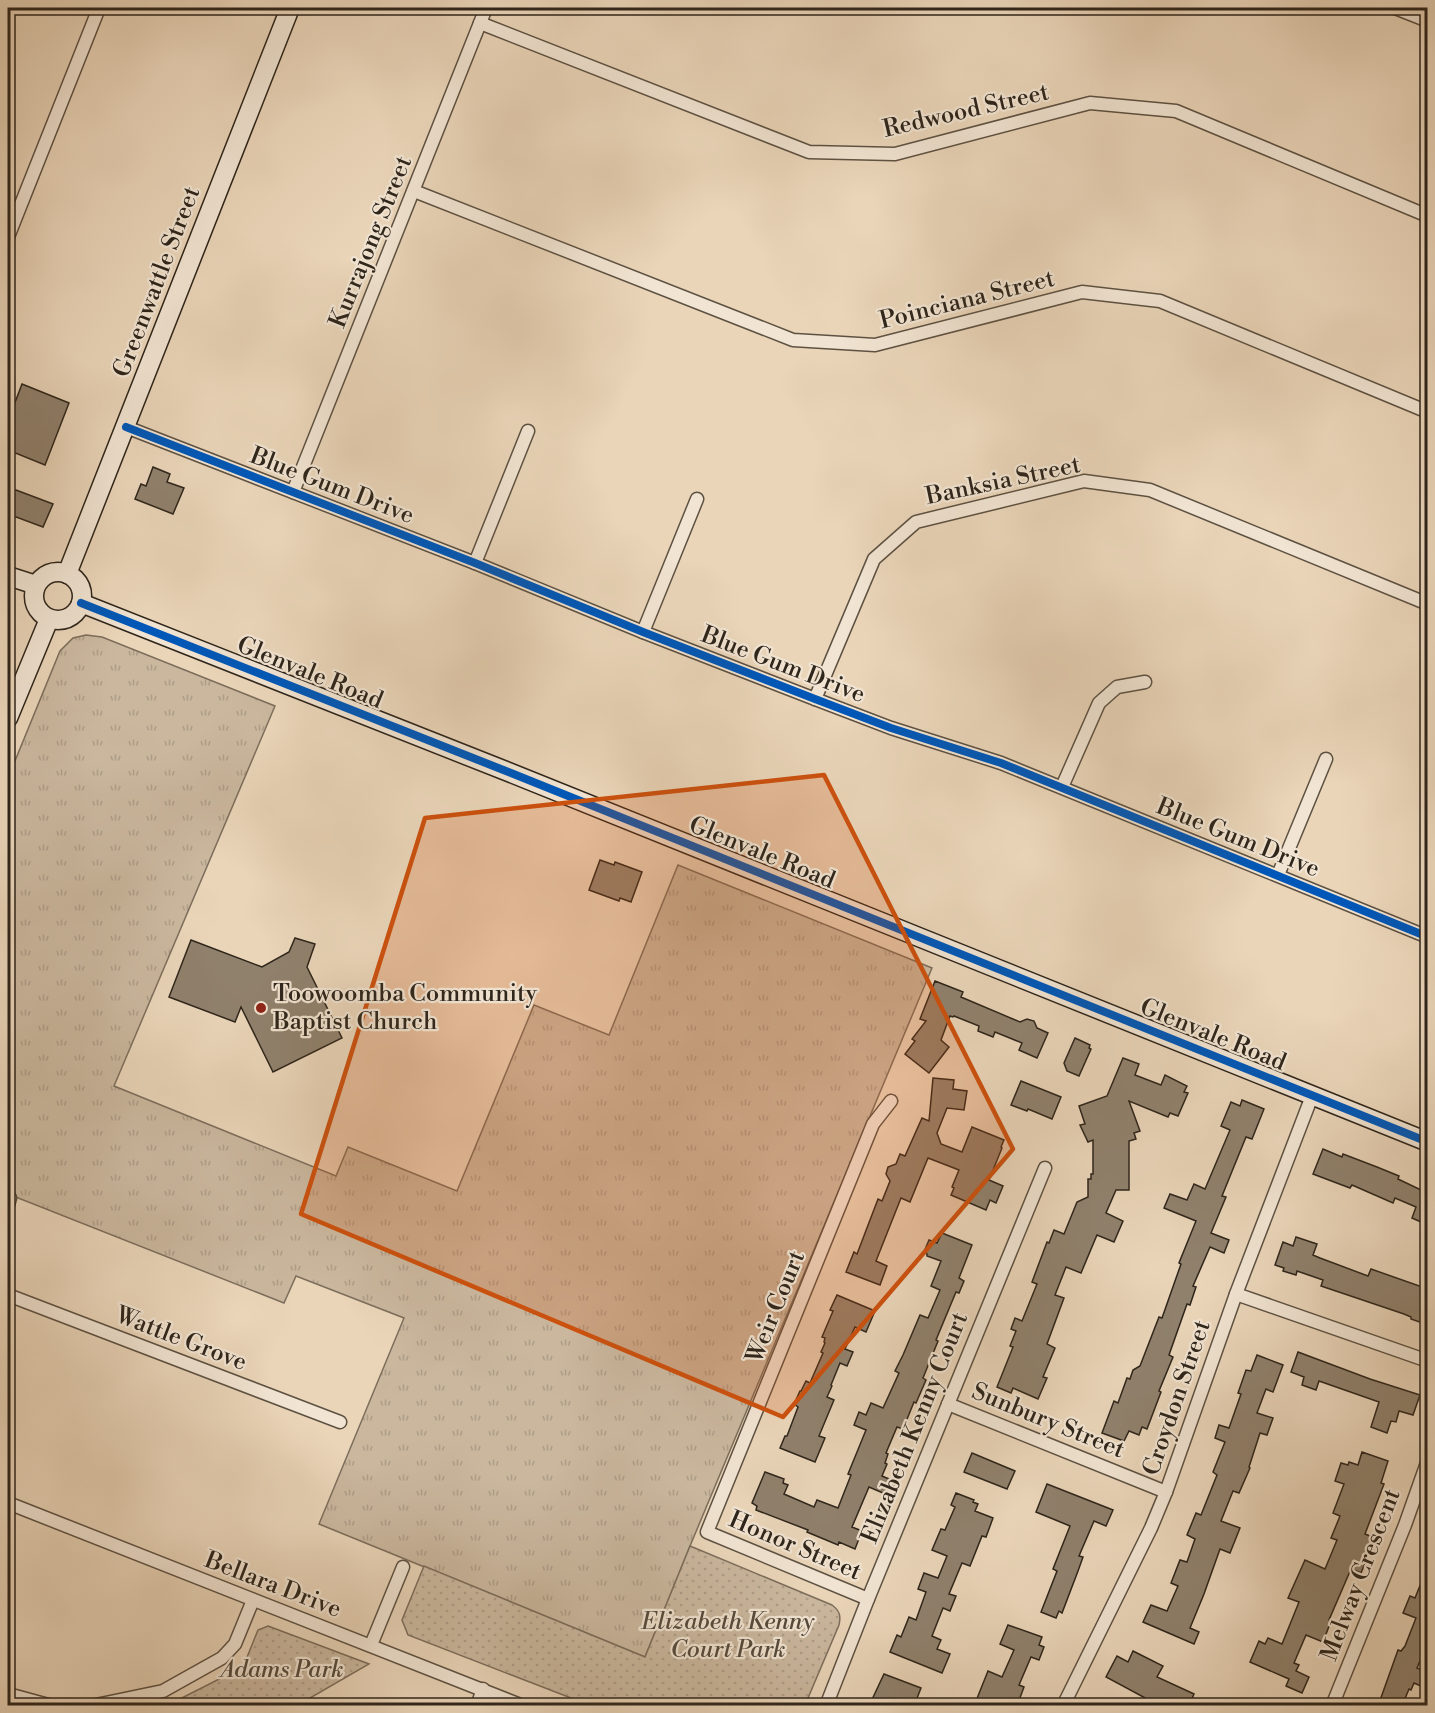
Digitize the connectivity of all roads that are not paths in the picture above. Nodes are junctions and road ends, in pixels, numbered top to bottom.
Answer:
1 (99, 8) edge
2 (290, 8) edge
3 (486, 8) edge
4 (1395, 8) edge
5 (1428, 21) edge
6 (480, 23) junction
7 (414, 191) junction
8 (1428, 216) edge
9 (8, 237) edge
10 (1428, 411) edge
11 (126, 427) junction
12 (528, 430) dead end
13 (293, 492) junction
14 (697, 499) dead end
15 (475, 563) junction
16 (67, 574) junction
17 (8, 576) edge
18 (36, 585) junction
19 (81, 603) junction
20 (1428, 604) edge
21 (49, 619) junction
22 (643, 632) junction
23 (1144, 682) dead end
24 (815, 699) junction
25 (8, 718) edge
26 (1326, 759) dead end
27 (1062, 787) junction
28 (1278, 875) junction
29 (1428, 937) edge
30 (1312, 1096) junction
31 (891, 1101) dead end
32 (1428, 1142) edge
33 (1045, 1168) dead end
34 (1236, 1294) junction
35 (8, 1295) edge
36 (1428, 1361) edge
37 (948, 1404) junction
38 (340, 1422) dead end
39 (1428, 1460) edge
40 (1166, 1492) junction
41 (8, 1503) edge
42 (707, 1532) joint
43 (403, 1567) dead end
44 (867, 1599) junction
45 (253, 1600) junction
46 (371, 1645) junction
47 (483, 1689) junction
48 (8, 1694) edge
49 (1068, 1704) edge
50 (52, 1706) edge
51 (91, 1706) edge
52 (477, 1706) edge
53 (523, 1706) edge
54 (826, 1706) edge
55 (1332, 1706) edge

1 - 9 street
2 - 11 street, Greenwattle Street
3 - 6 street, Kurrajong Street
4 - 5 street
6 - 7 street, Kurrajong Street
6 - 8 street, Redwood Street
7 - 10 street, Poinciana Street
7 - 13 street, Kurrajong Street
11 - 13 street, Blue Gum Drive
11 - 16 street, Greenwattle Street
12 - 15 street
13 - 15 street, Blue Gum Drive
14 - 22 street
15 - 22 street, Blue Gum Drive
16 - 18 street
16 - 19 street
17 - 18 street
18 - 21 street
19 - 21 street
19 - 30 street, Glenvale Road
20 - 24 street, Banksia Street
21 - 25 street
22 - 24 street, Blue Gum Drive
23 - 27 street
24 - 27 street, Blue Gum Drive
26 - 28 street
27 - 28 street, Blue Gum Drive
28 - 29 street, Blue Gum Drive
30 - 32 street, Glenvale Road
30 - 34 street, Croydon Street
31 - 42 street, Weir Court
33 - 37 street, Elizabeth Kenny Court
34 - 36 street
34 - 40 street, Croydon Street
35 - 38 street, Wattle Grove
37 - 40 street, Sunbury Street
37 - 44 street, Elizabeth Kenny Court
39 - 55 street, Melway Crescent
40 - 49 street, Croydon Street
41 - 45 street, Bellara Drive
42 - 44 street, Honor Street
43 - 46 street
44 - 54 street, Elizabeth Kenny Court
45 - 46 street, Bellara Drive
45 - 51 street
46 - 47 street, Bellara Drive
47 - 52 street
47 - 53 street, Bellara Drive
48 - 50 street

